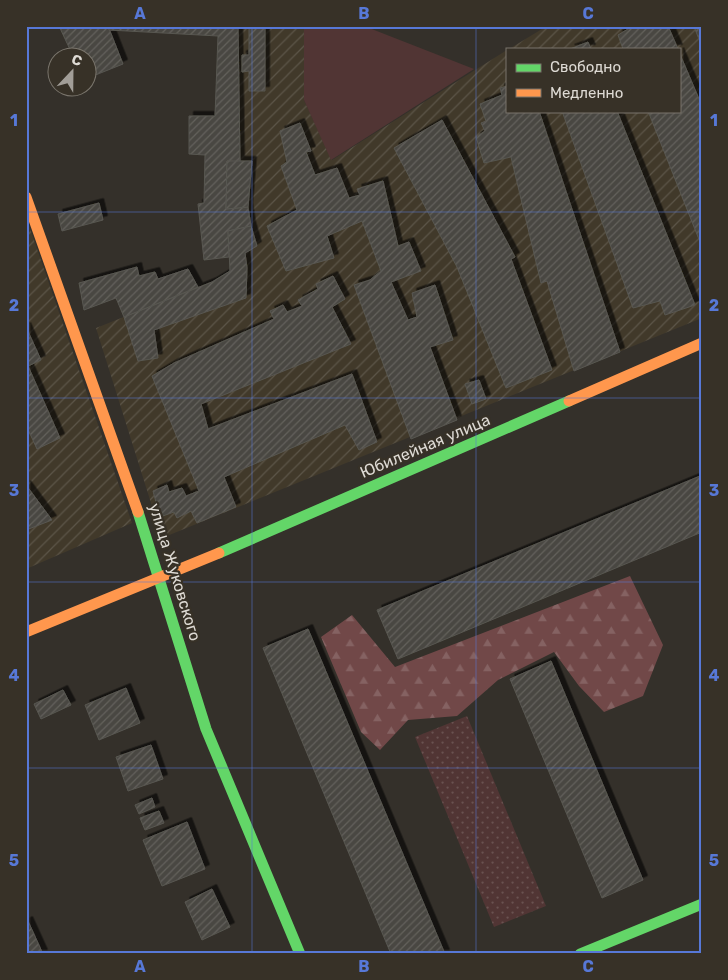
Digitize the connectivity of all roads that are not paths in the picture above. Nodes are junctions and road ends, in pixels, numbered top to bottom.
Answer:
1 (26, 197) edge
2 (702, 343) edge
3 (161, 578) junction
4 (26, 632) edge
5 (702, 904) edge
6 (300, 954) edge
7 (580, 954) edge

1 - 3 street, улица Жуковского
2 - 3 street, Юбилейная улица
3 - 4 street, Юбилейная улица
3 - 6 street, улица Жуковского
5 - 7 street

